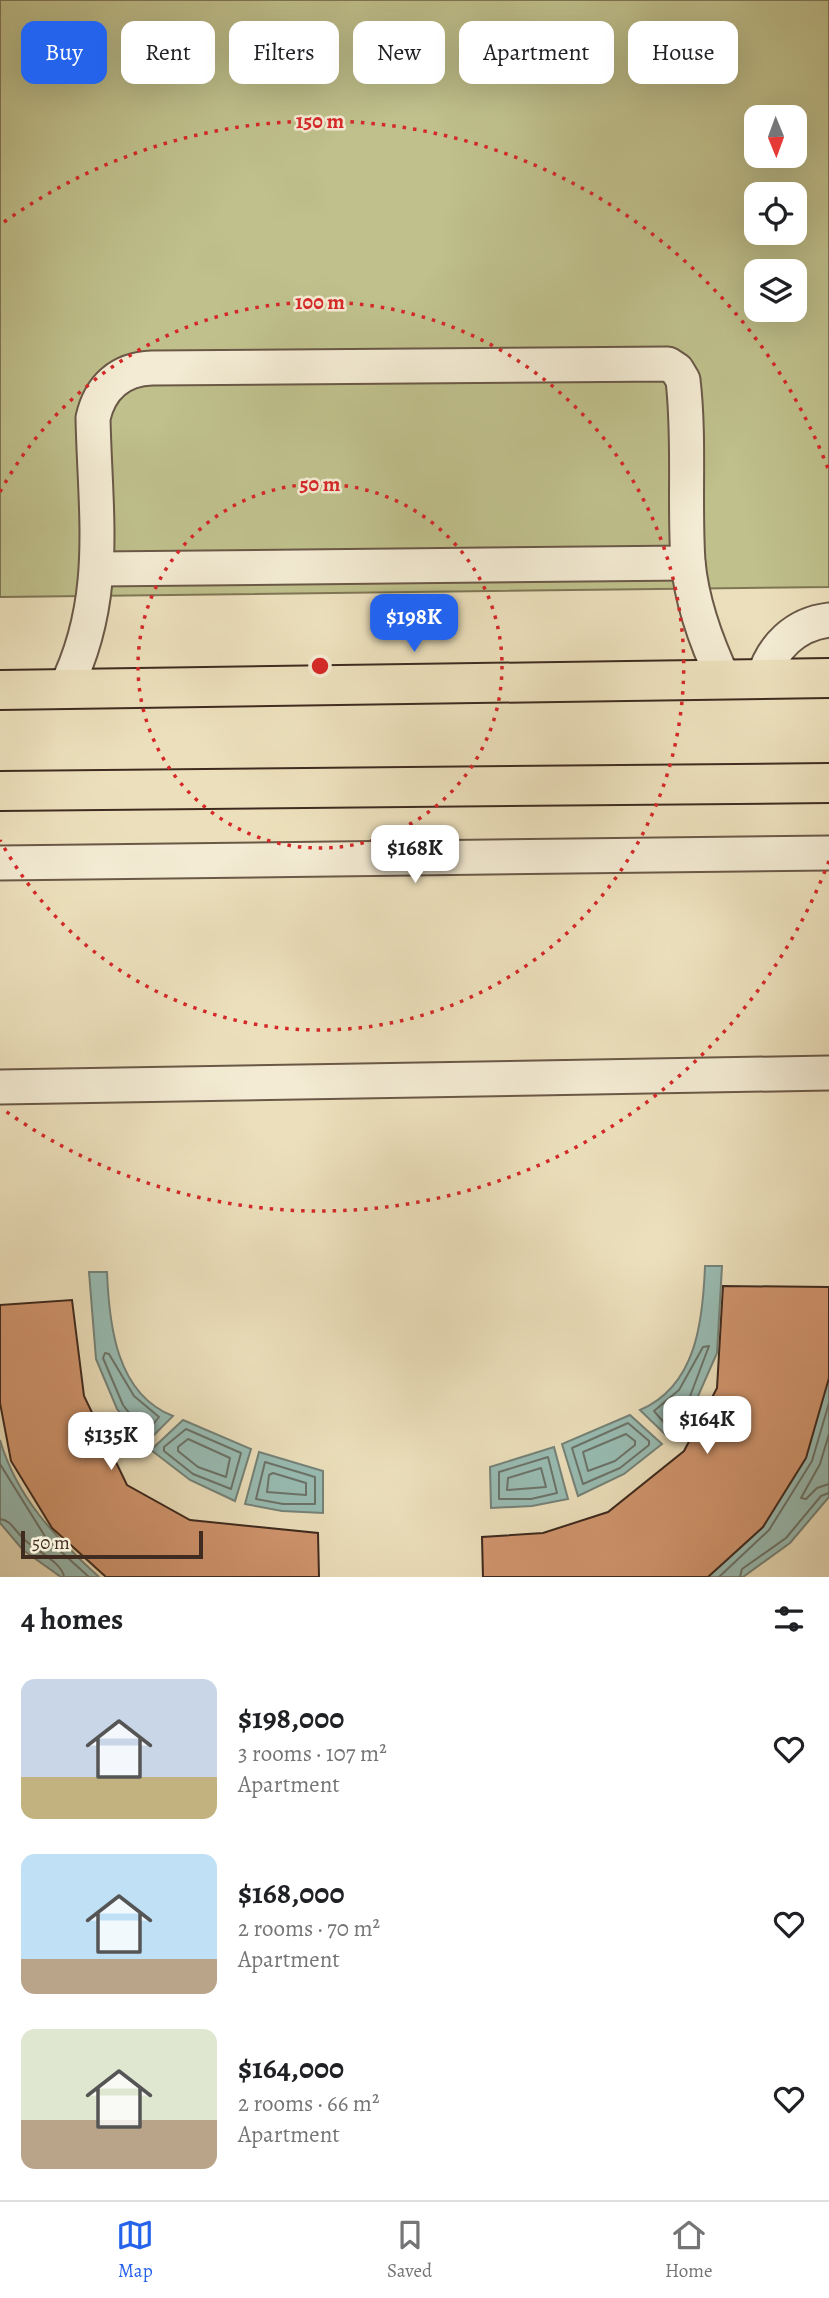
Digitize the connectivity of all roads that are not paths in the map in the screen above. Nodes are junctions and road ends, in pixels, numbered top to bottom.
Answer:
1 (688, 563) junction
2 (97, 569) junction
3 (829, 620) edge
4 (829, 678) edge
5 (763, 679) junction
6 (724, 680) junction
7 (1, 687) edge
8 (65, 689) junction
9 (829, 783) edge
10 (0, 791) edge
11 (829, 853) edge
12 (0, 863) edge
13 (829, 1073) edge
14 (0, 1087) edge

1 - 2 street
1 - 2 street
1 - 6 street
2 - 8 street
3 - 5 street
4 - 5 main road
5 - 6 main road
6 - 8 main road
7 - 8 main road
9 - 10 main road
11 - 12 street
13 - 14 street

